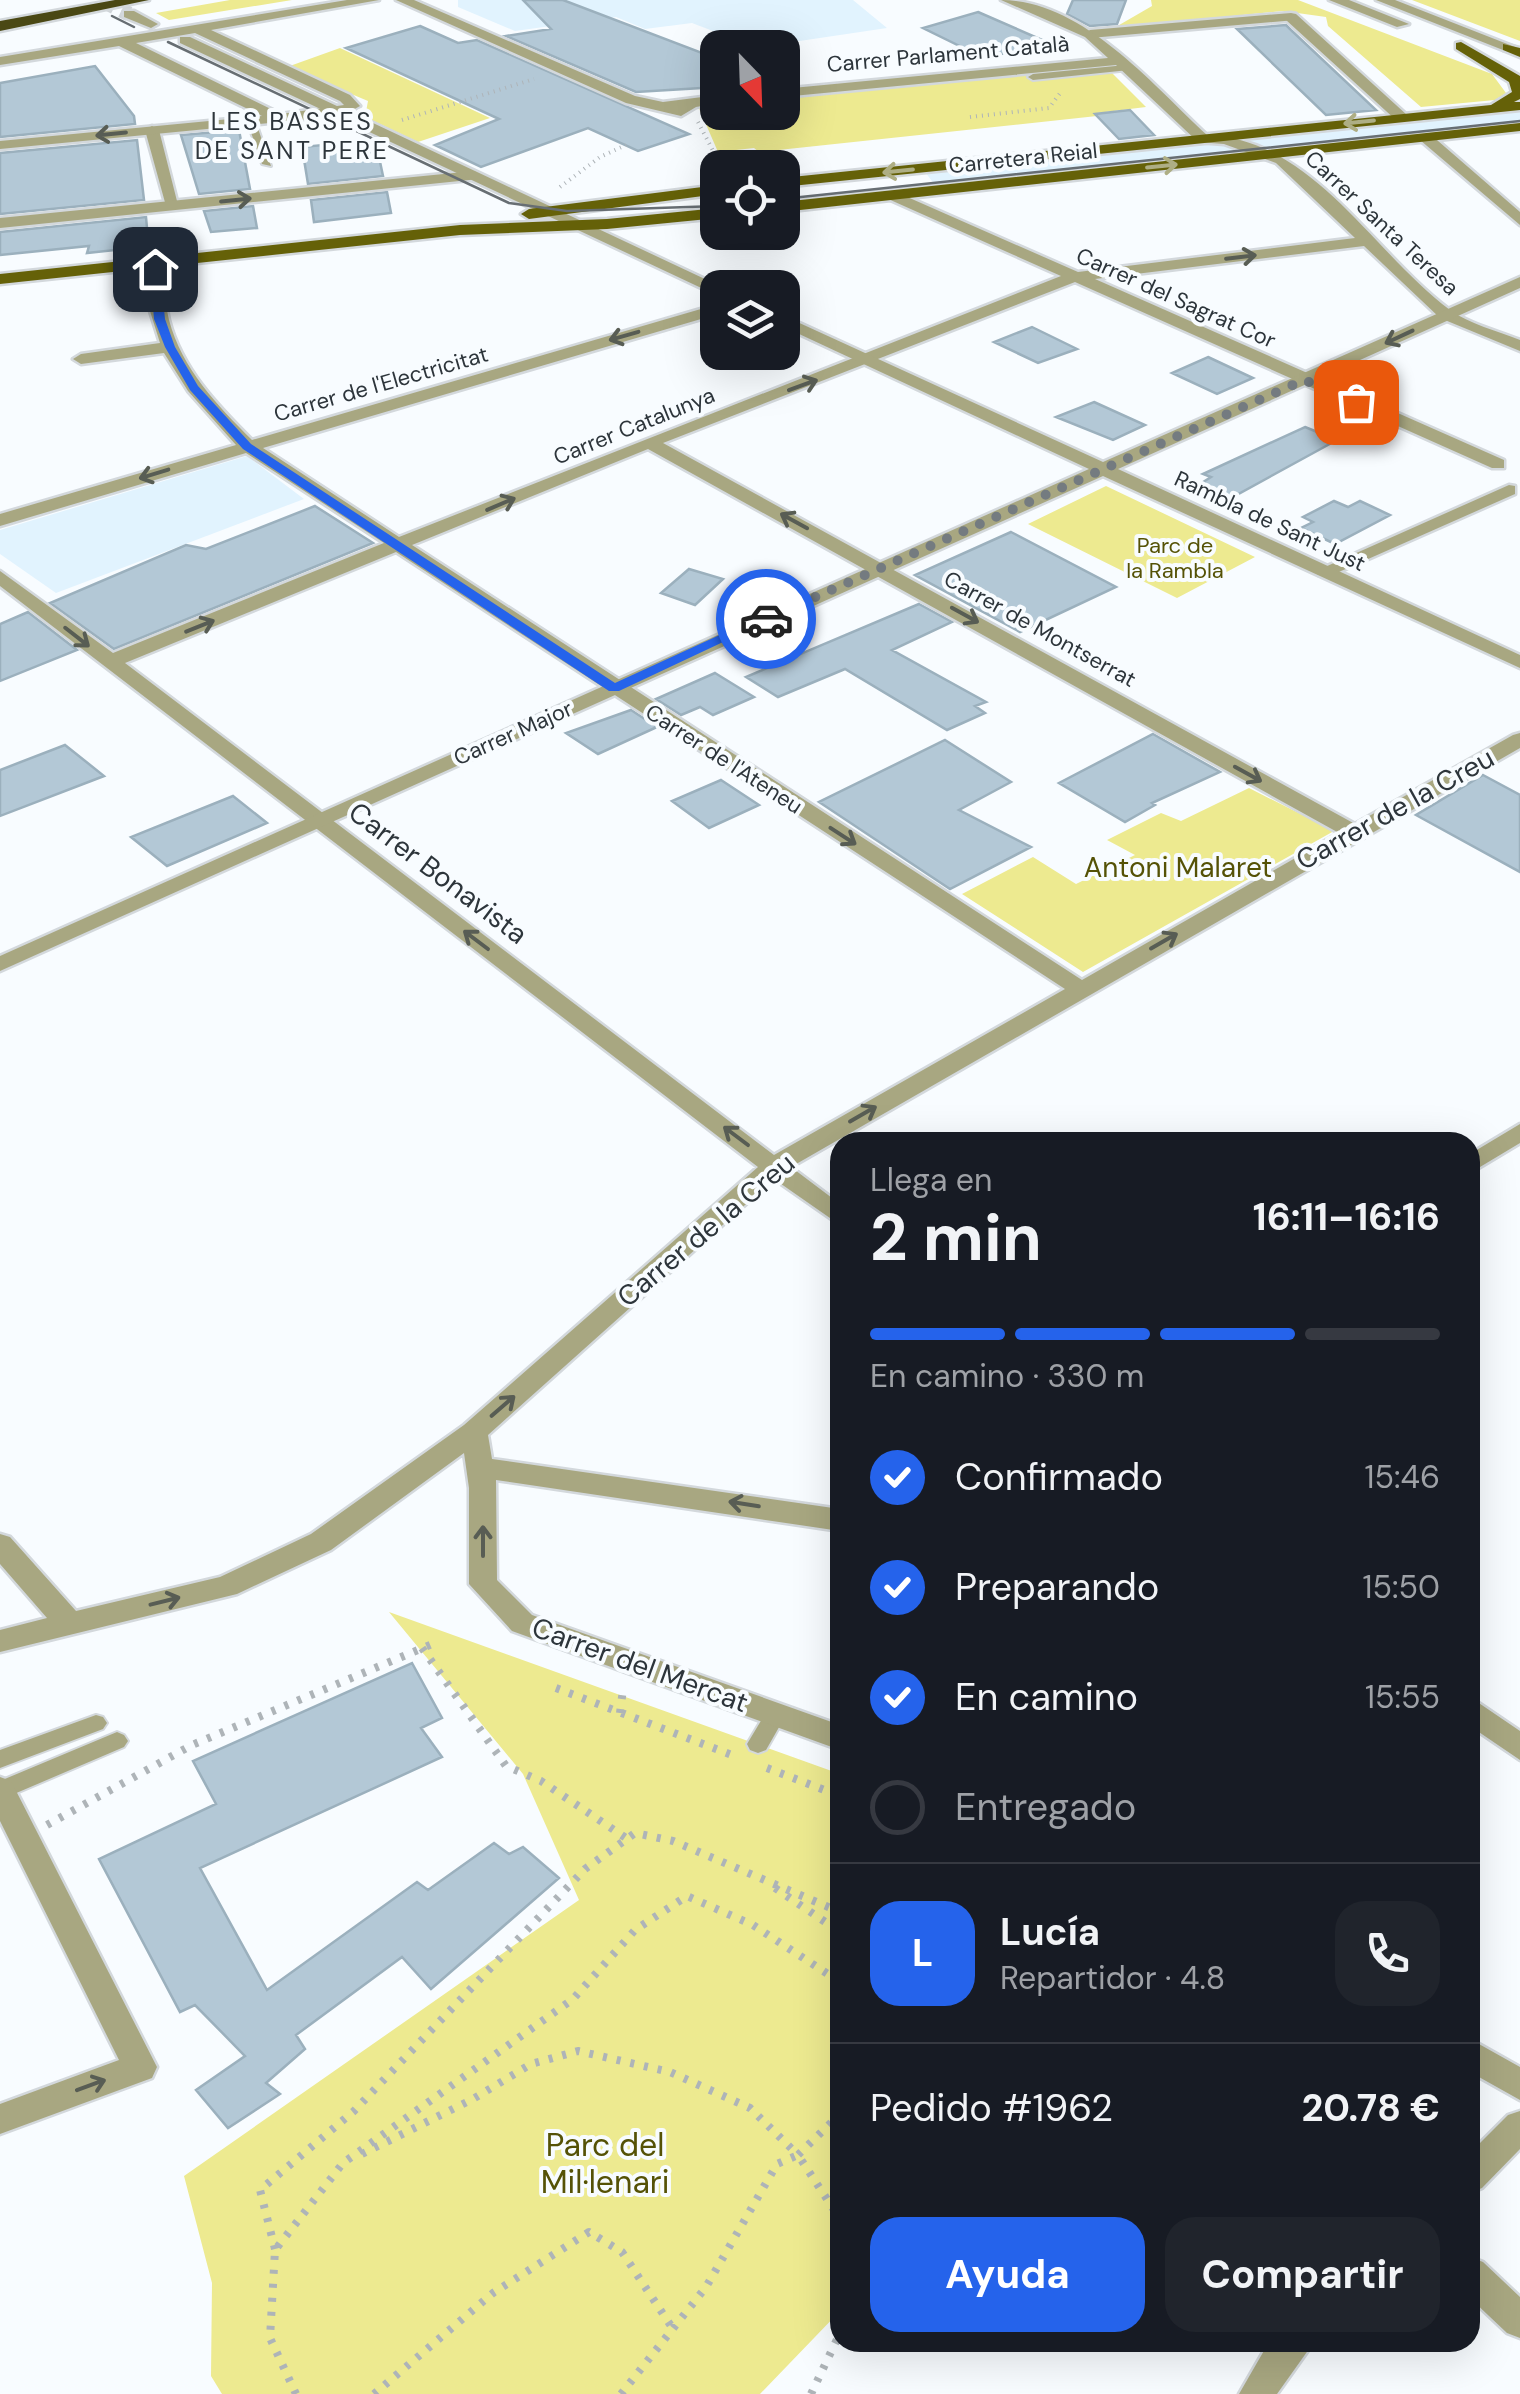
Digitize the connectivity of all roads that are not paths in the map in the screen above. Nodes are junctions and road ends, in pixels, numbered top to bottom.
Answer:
1 (372, 0) edge
2 (403, 0) edge
3 (1008, 0) edge
4 (1336, 0) edge
5 (1383, 0) edge
6 (136, 4) edge
7 (151, 24) dead end
8 (0, 26) edge
9 (190, 34) junction
10 (1090, 34) junction
11 (119, 40) junction
12 (1461, 46) junction
13 (1516, 50) edge
14 (0, 61) edge
15 (1122, 64) junction
16 (1520, 69) edge
17 (1032, 77) dead end
18 (800, 91) edge
19 (700, 104) edge
20 (1520, 106) edge
21 (1491, 109) junction
22 (337, 113) junction
23 (278, 118) junction
24 (1402, 118) junction
25 (250, 120) junction
26 (1520, 127) edge
27 (152, 130) junction
28 (1425, 137) junction
29 (1203, 138) junction
30 (0, 144) edge
31 (1269, 155) junction
32 (266, 164) dead end
33 (474, 176) junction
34 (800, 181) edge
35 (700, 192) edge
36 (891, 195) junction
37 (800, 204) edge
38 (174, 206) junction
39 (548, 210) junction
40 (700, 215) edge
41 (1520, 220) edge
42 (0, 224) edge
43 (578, 225) junction
44 (460, 230) junction
45 (1364, 242) junction
46 (154, 262) junction
47 (1074, 277) junction
48 (0, 279) edge
49 (700, 282) edge
50 (1520, 282) edge
51 (700, 314) edge
52 (1446, 315) junction
53 (800, 328) edge
54 (1520, 346) edge
55 (170, 347) junction
56 (81, 359) dead end
57 (869, 360) junction
58 (1304, 380) junction
59 (649, 442) junction
60 (247, 446) junction
61 (1520, 459) edge
62 (1498, 464) junction
63 (1103, 468) junction
64 (1514, 491) edge
65 (0, 520) edge
66 (398, 548) junction
67 (880, 568) junction
68 (1325, 571) junction
69 (0, 577) edge
70 (110, 662) junction
71 (1520, 662) edge
72 (614, 688) junction
73 (1520, 739) edge
74 (318, 820) junction
75 (1352, 832) junction
76 (0, 964) edge
77 (1080, 989) junction
78 (833, 1132) edge
79 (1520, 1132) edge
80 (830, 1134) edge
81 (1480, 1158) edge
82 (774, 1166) junction
83 (830, 1209) edge
84 (474, 1432) junction
85 (480, 1467) junction
86 (830, 1519) edge
87 (0, 1544) edge
88 (70, 1624) junction
89 (0, 1641) edge
90 (775, 1715) junction
91 (1480, 1717) edge
92 (96, 1723) dead end
93 (830, 1734) edge
94 (117, 1741) dead end
95 (758, 1744) dead end
96 (1520, 1748) edge
97 (0, 1759) edge
98 (0, 1791) edge
99 (1480, 2060) edge
100 (1520, 2085) edge
101 (0, 2119) edge
102 (1520, 2126) edge
103 (1480, 2167) edge
104 (1480, 2283) edge
105 (1520, 2321) edge
106 (1285, 2352) edge
107 (1257, 2394) edge

1 - 9 street
2 - 19 street
3 - 10 street
4 - 12 street
5 - 13 street
6 - 7 street
6 - 8 highway
9 - 11 street
9 - 22 street
10 - 15 street
10 - 24 street
11 - 14 street
11 - 23 street
12 - 16 main road
12 - 21 main road
15 - 17 lane
15 - 18 street, Carrer Parlament Català
15 - 29 street
20 - 21 main road, Carretera Reial
21 - 24 main road, Carretera Reial
22 - 23 street
22 - 33 street
23 - 25 street
24 -> 29 main road, Carretera Reial
25 - 27 street
25 - 32 lane
26 - 28 main road, Carretera Reial
27 -> 30 street
27 - 38 street
28 - 31 main road, Carretera Reial
28 - 41 street
29 - 31 street, Carretera Reial
29 -> 34 main road, Carretera Reial
36 -> 31 main road, Carretera Reial
31 - 45 street, Carrer Santa Teresa
38 -> 33 street
33 - 39 street
35 - 39 main road
36 - 37 main road, Carretera Reial
36 - 47 street, Carrer del Sagrat Cor
38 - 42 street
39 - 43 street
39 - 44 main road
40 - 43 main road
43 - 44 main road
43 - 49 street
44 - 46 main road
47 -> 45 street, Carrer Catalunya
45 - 52 street, Carrer Santa Teresa
46 - 48 main road
46 - 55 street, Carrer de l'Ateneu
47 - 57 street, Carrer Catalunya
47 - 58 street, Carrer del Sagrat Cor
50 - 52 street, Carrer Major
51 -> 60 street, Carrer de l'Electricitat
52 - 54 street, Carrer Santa Teresa
52 -> 58 street, Carrer Major
53 - 57 street, Rambla de Sant Just
55 - 56 street
55 - 60 street, Carrer de l'Ateneu
59 -> 57 street, Carrer Catalunya
57 - 63 street, Rambla de Sant Just
58 - 62 street, Carrer del Sagrat Cor
58 - 63 street, Carrer Major
66 -> 59 street, Carrer Catalunya
67 -> 59 street, Carrer de Montserrat
60 -> 65 street, Carrer de l'Electricitat
60 - 66 street, Carrer de l'Ateneu
61 - 62 street
62 - 64 street
63 - 67 street, Carrer Major
63 - 68 street, Rambla de Sant Just
64 - 68 street
70 -> 66 street, Carrer Catalunya
66 - 72 street, Carrer de l'Ateneu
67 - 72 street, Carrer Major
67 -> 75 street, Carrer de Montserrat
68 - 71 street, Rambla de Sant Just
69 -> 70 street, Carrer Bonavista
70 - 74 street, Carrer Bonavista
72 - 74 street, Carrer Major
72 -> 77 street, Carrer de l'Ateneu
73 - 75 street, Carrer de la Creu
74 - 76 street, Carrer Major
82 -> 74 street, Carrer Bonavista
77 -> 75 street, Carrer de la Creu
78 -> 77 street, Carrer de la Creu
79 - 81 street
82 -> 80 street, Carrer de la Creu
82 - 83 street, Carrer Bonavista
84 -> 82 street, Carrer de la Creu
84 - 85 street, Carrer del Mercat
88 -> 84 street, Carrer de la Creu
86 -> 85 street
90 -> 85 street, Carrer del Mercat
87 - 88 street
88 - 89 street, Carrer de la Creu
90 - 93 street, Carrer del Mercat
90 - 95 lane
91 - 96 street
92 - 97 lane
94 - 98 lane
101 -> 98 street
99 - 100 street
102 - 103 street
104 - 105 street
106 - 107 street

